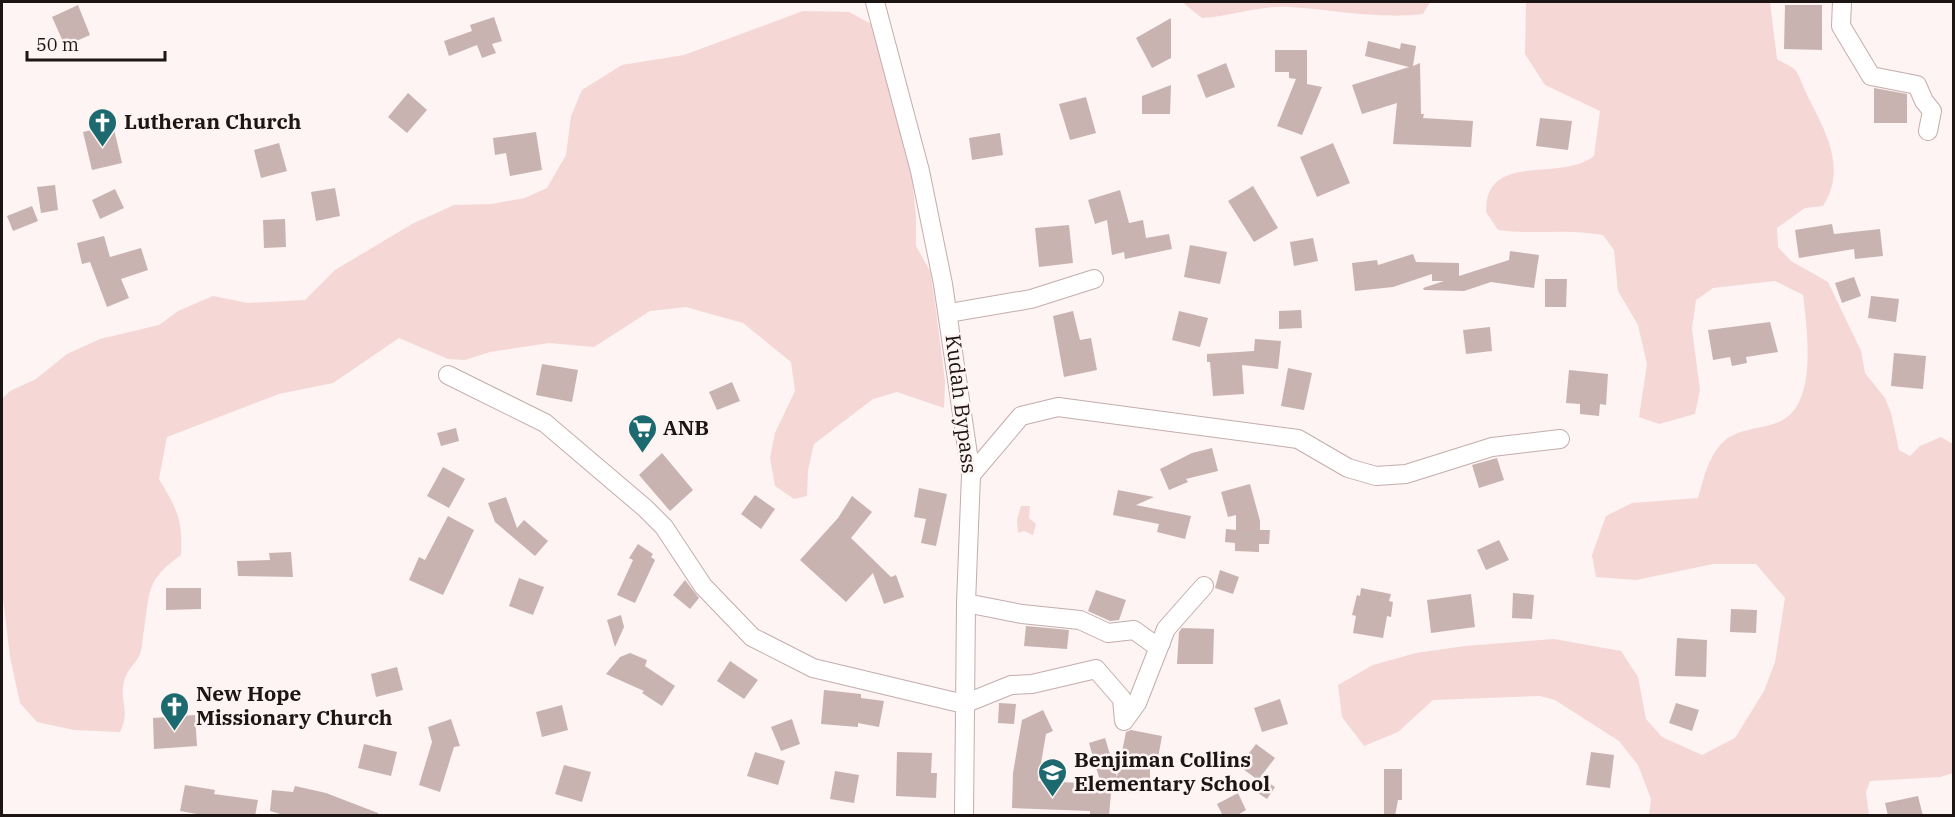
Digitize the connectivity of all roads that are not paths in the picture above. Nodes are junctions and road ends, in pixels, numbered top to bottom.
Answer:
1 (875, 2) edge
2 (1842, 2) edge
3 (1928, 131) dead end
4 (1094, 279) dead end
5 (949, 313) junction
6 (448, 375) dead end
7 (1560, 439) dead end
8 (971, 475) junction
9 (1204, 586) dead end
10 (966, 603) junction
11 (1161, 643) junction
12 (964, 704) junction
13 (964, 816) edge

1 - 5 street, Kudah Bypass
2 - 3 street
4 - 5 street
5 - 8 street, Kudah Bypass
6 - 12 street
7 - 8 street
8 - 10 street, Kudah Bypass
9 - 11 street
10 - 11 street
10 - 12 street, Kudah Bypass
11 - 12 street
12 - 13 street, Kudah Bypass

